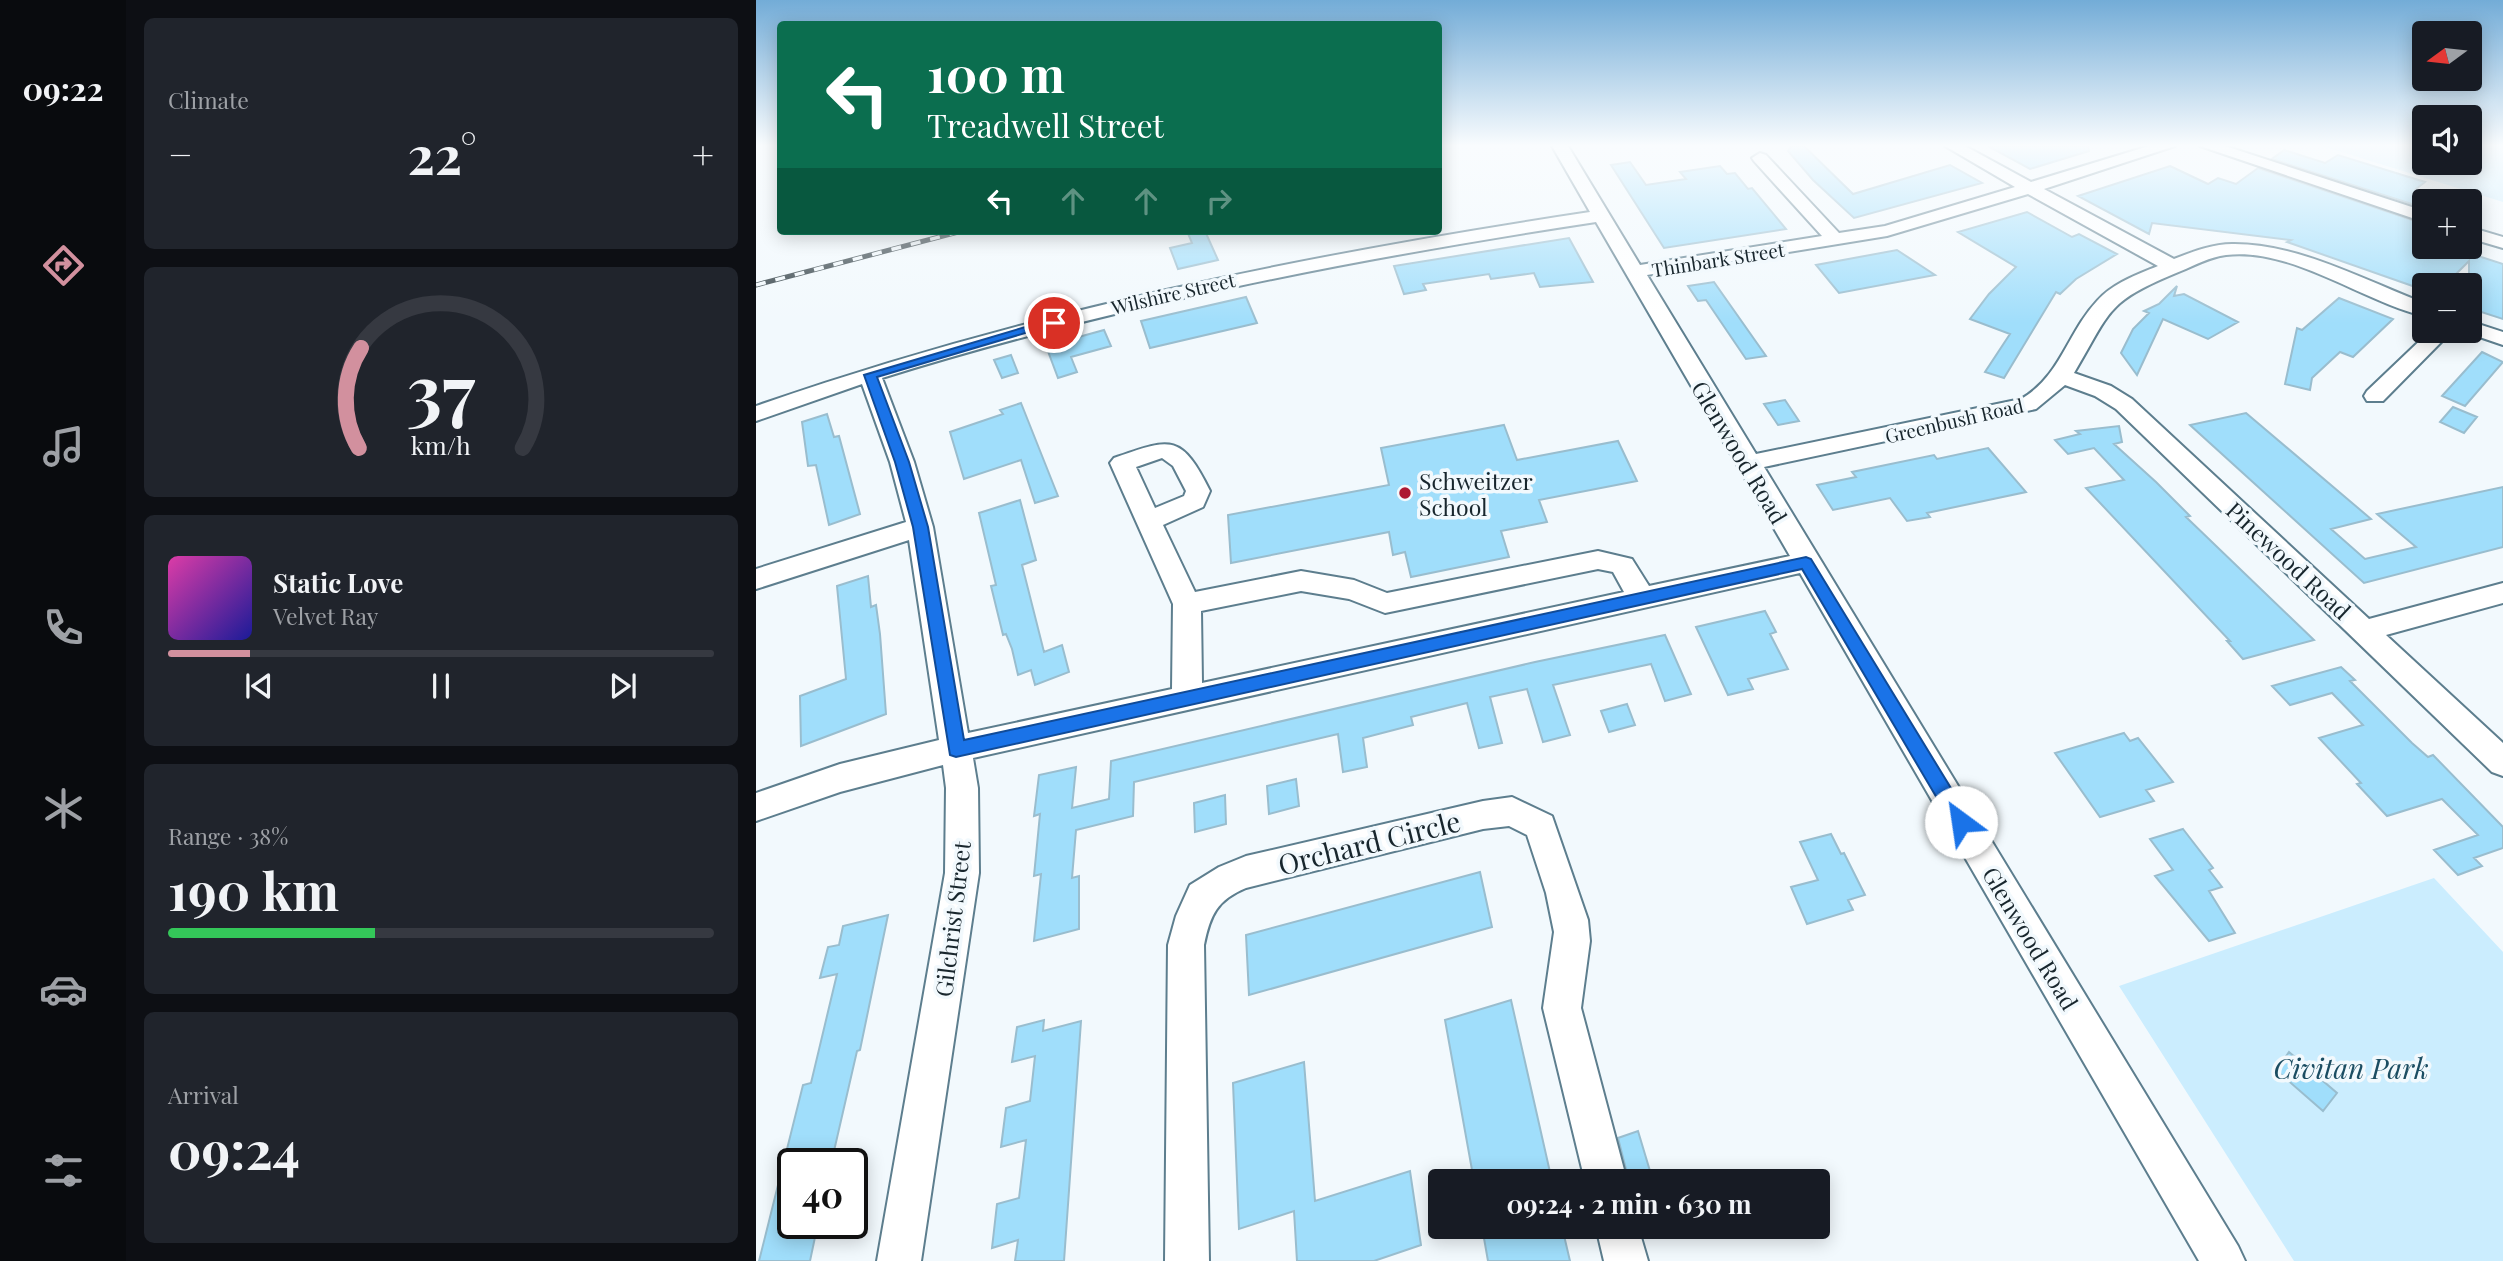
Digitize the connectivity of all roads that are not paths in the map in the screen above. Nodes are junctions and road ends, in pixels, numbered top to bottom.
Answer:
1 (1594, 205) edge
2 (1803, 205) edge
3 (1974, 205) edge
4 (2061, 205) edge
5 (2387, 205) edge
6 (2412, 213) edge
7 (1600, 216) junction
8 (2482, 236) edge
9 (1835, 240) junction
10 (2503, 243) edge
11 (2174, 267) junction
12 (1632, 272) junction
13 (2412, 306) edge
14 (2482, 332) edge
15 (2503, 339) edge
16 (2430, 343) edge
17 (870, 375) junction
18 (2063, 377) junction
19 (2375, 396) dead end
20 (756, 414) edge
21 (1746, 463) junction
22 (1149, 522) dead end
23 (920, 527) junction
24 (1806, 562) junction
25 (756, 579) edge
26 (2503, 593) edge
27 (1641, 599) junction
28 (1187, 604) junction
29 (2364, 631) junction
30 (1187, 699) junction
31 (956, 749) junction
32 (2503, 763) edge
33 (756, 807) edge
34 (1603, 1169) edge
35 (1620, 1239) edge
36 (899, 1261) edge
37 (1187, 1261) edge
38 (1626, 1261) edge
39 (2223, 1261) edge

1 - 7 street, Glenwood Road
2 - 9 street
3 - 9 street, Thinbark Street
4 - 11 street
5 - 6 street
7 - 12 street, Glenwood Road
7 - 17 street, Wilshire Street
8 - 10 street
9 - 12 street, Thinbark Street
11 - 13 street, Greenbush Road
11 - 18 street, Greenbush Road
12 - 21 street, Glenwood Road
14 - 15 street
16 - 19 street
17 - 20 street, Wilshire Street
17 - 23 street, Gilchrist Street
18 - 21 street, Greenbush Road
18 - 29 street, Pinewood Road
21 - 24 street, Glenwood Road
22 - 28 street
23 - 25 street
23 - 31 street, Gilchrist Street
24 - 27 street
24 - 39 street, Glenwood Road
26 - 29 street
27 - 28 street
27 - 30 street
28 - 30 street
29 - 32 street, Pinewood Road
30 - 31 street
31 - 33 street
31 - 36 street, Gilchrist Street
34 - 37 street, Orchard Circle
35 - 38 street

